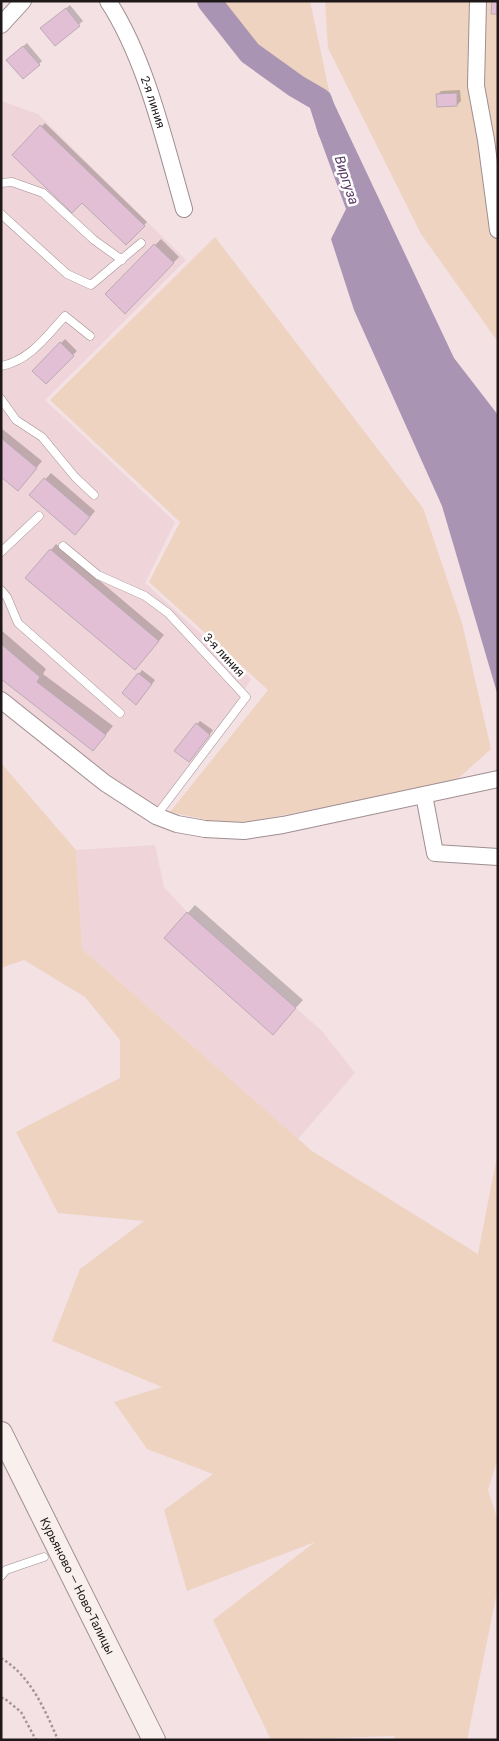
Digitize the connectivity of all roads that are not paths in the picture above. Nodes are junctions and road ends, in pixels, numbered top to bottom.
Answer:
1 (23, 1) edge
2 (108, 1) edge
3 (478, 1) edge
4 (1, 25) edge
5 (492, 139) edge
6 (1, 183) edge
7 (184, 209) dead end
8 (1, 214) edge
9 (498, 230) edge
10 (141, 243) dead end
11 (122, 260) junction
12 (90, 336) dead end
13 (1, 366) edge
14 (1, 399) edge
15 (94, 495) dead end
16 (38, 516) dead end
17 (63, 546) dead end
18 (1, 552) edge
19 (1, 590) edge
20 (1, 700) edge
21 (120, 713) dead end
22 (498, 779) edge
23 (424, 795) junction
24 (156, 816) junction
25 (498, 857) edge
26 (1, 1434) edge
27 (1, 1466) edge
28 (44, 1557) junction
29 (3, 1572) edge
30 (138, 1740) edge
31 (154, 1740) edge

1 - 4 street
2 - 7 street, 2-я линия
3 - 5 street
5 - 9 street
6 - 11 lane
8 - 11 lane
10 - 11 lane
12 - 13 lane
14 - 15 lane
16 - 18 lane
17 - 24 lane, 3-я линия
19 - 21 lane
20 - 24 street
22 - 23 street
23 - 24 street
23 - 25 street
26 - 31 main road, Курьяново — Ново-Талицы
27 - 28 main road, Курьяново — Ново-Талицы
28 - 29 lane
28 - 30 main road, Курьяново — Ново-Талицы

